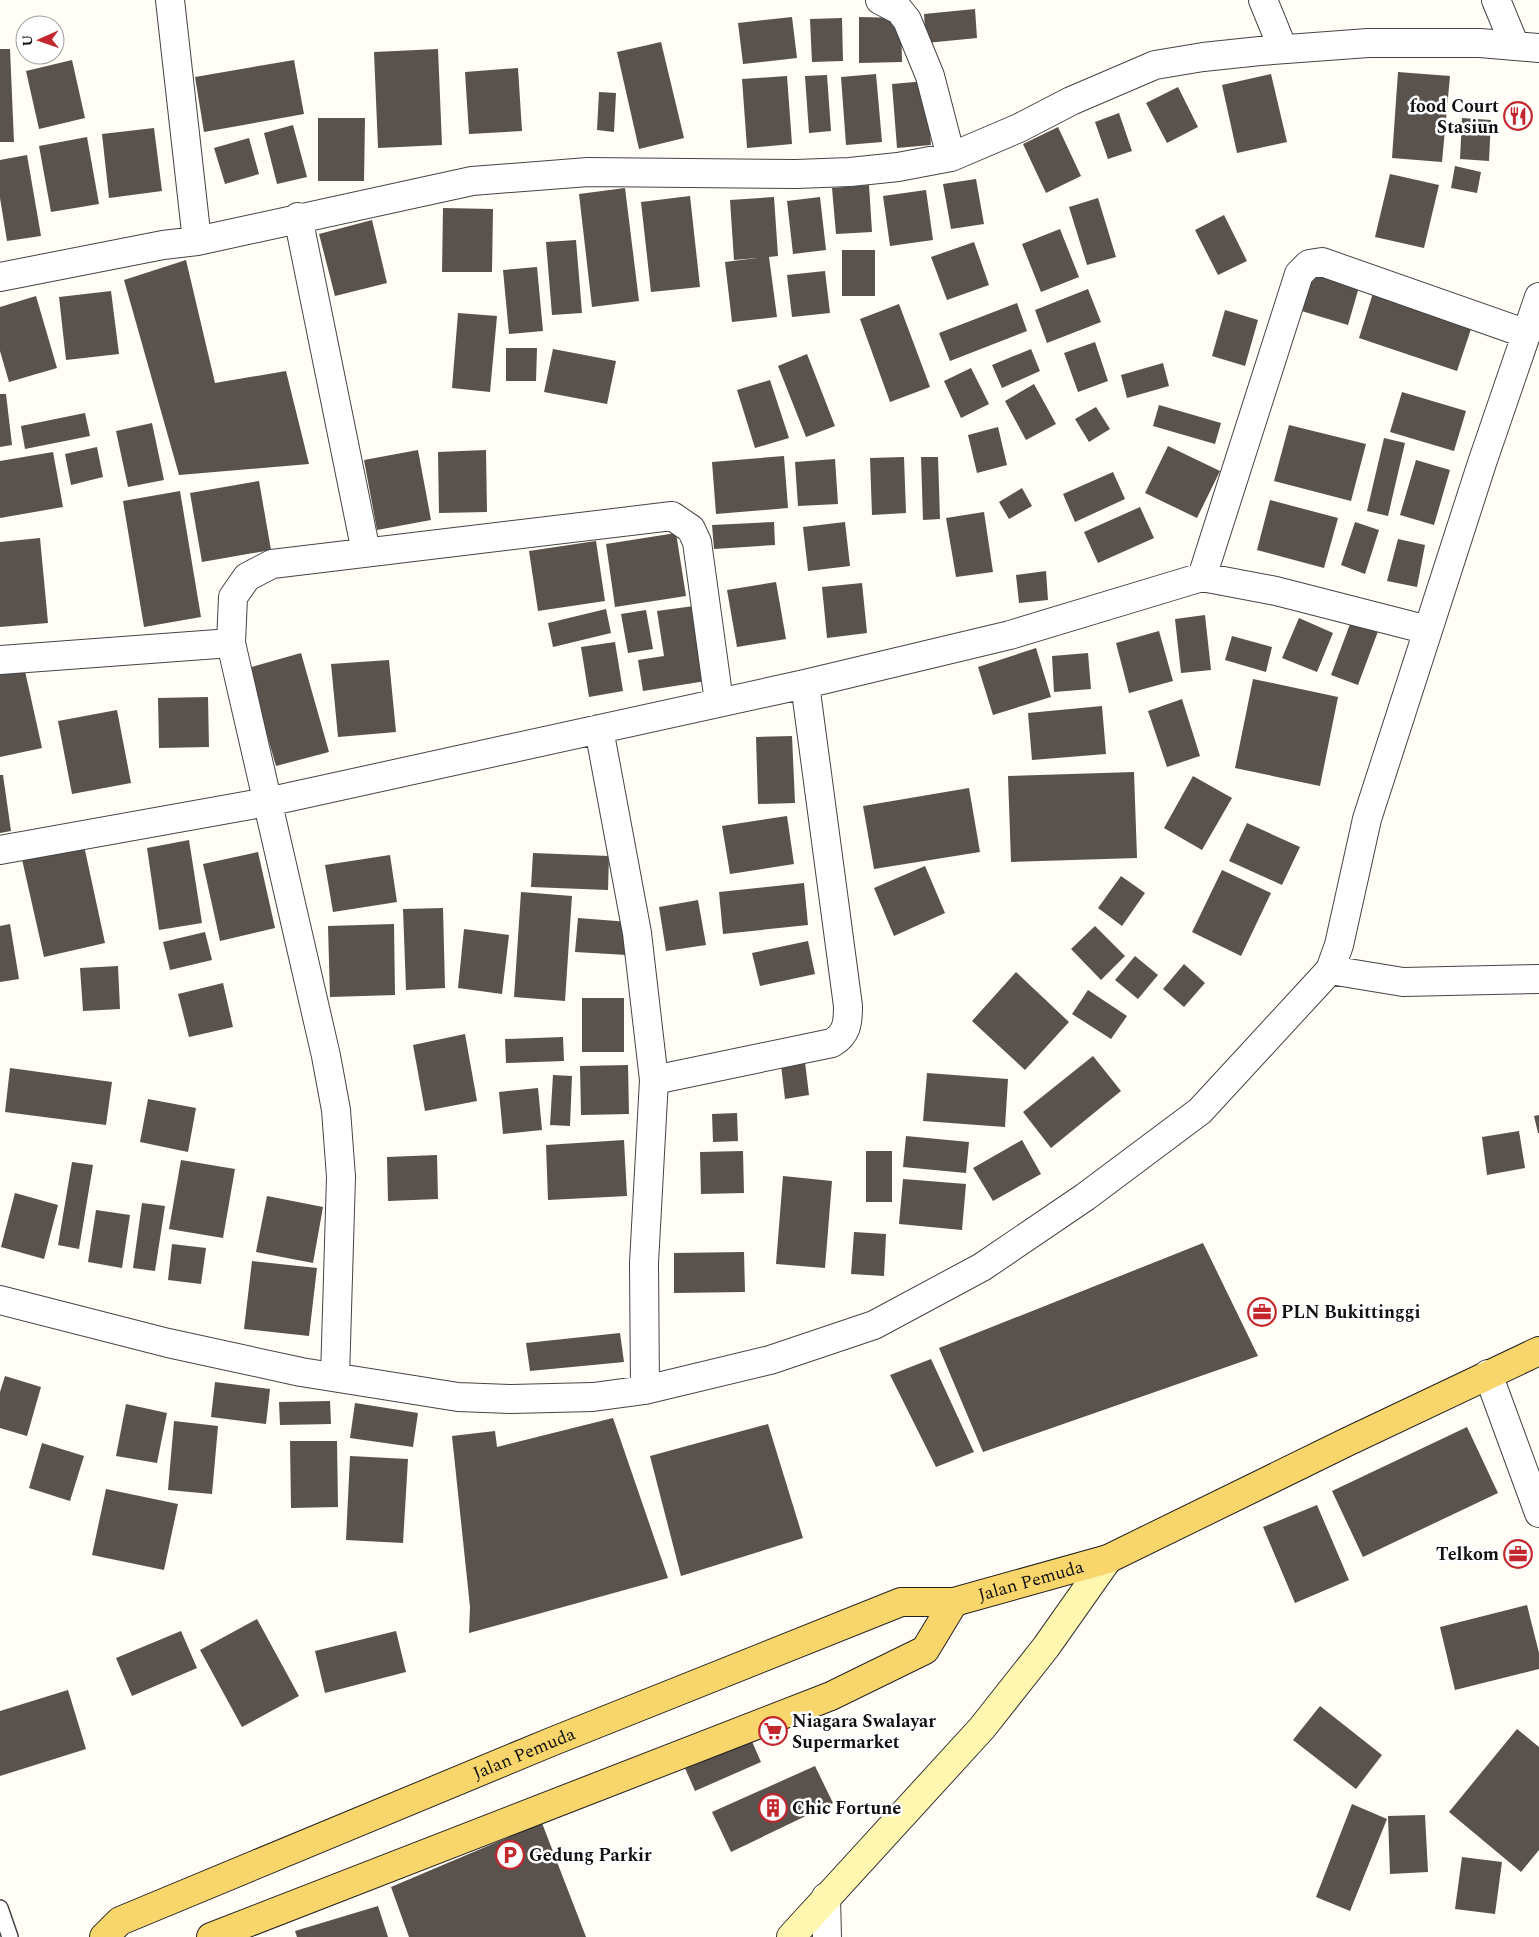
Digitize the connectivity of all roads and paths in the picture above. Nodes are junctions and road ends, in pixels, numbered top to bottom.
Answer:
1 (170, 0) edge
2 (880, 0) edge
3 (1263, 0) edge
4 (1496, 0) edge
5 (1527, 47) edge
6 (1283, 49) junction
7 (951, 157) junction
8 (298, 217) junction
9 (198, 241) junction
10 (0, 277) edge
11 (1539, 297) edge
12 (1527, 334) junction
13 (366, 552) junction
14 (1202, 577) junction
15 (1428, 630) junction
16 (231, 643) junction
17 (0, 660) edge
18 (805, 684) junction
19 (719, 702) junction
20 (599, 729) junction
21 (267, 802) junction
22 (0, 850) edge
23 (1330, 970) junction
24 (1539, 979) edge
25 (654, 1080) junction
26 (0, 1300) edge
27 (1539, 1351) edge
28 (1488, 1374) junction
29 (336, 1377) junction
30 (645, 1390) junction
31 (1539, 1513) edge
32 (1108, 1558) junction
33 (954, 1602) junction
34 (826, 1897) junction
35 (0, 1908) edge
36 (10, 1937) edge
37 (104, 1937) edge
38 (211, 1937) edge
39 (791, 1937) edge
40 (827, 1937) edge

1 - 9 street
2 - 7 street
3 - 6 street
4 - 5 street
5 - 6 street
6 - 7 street
7 - 8 street
8 - 9 street
8 - 13 street
9 - 10 street
11 - 12 street
12 - 14 street
12 - 15 street
13 - 16 street
13 - 19 street
14 - 15 street
14 - 18 street
15 - 23 street
16 - 17 street
16 - 21 street
18 - 19 street
18 - 25 street
19 - 20 street
20 - 21 street
20 - 25 street
21 - 22 street
21 - 29 street
23 - 24 street
23 - 30 street
25 - 30 street
26 - 29 street
27 - 28 main road, Jalan Pemuda
28 - 31 street
28 - 32 main road, Jalan Pemuda
29 - 30 street
32 - 33 main road, Jalan Pemuda
32 - 34 main road
33 - 37 main road, Jalan Pemuda
33 - 38 main road, Jalan Pemuda
34 - 39 main road
34 - 40 street
35 - 36 lane

